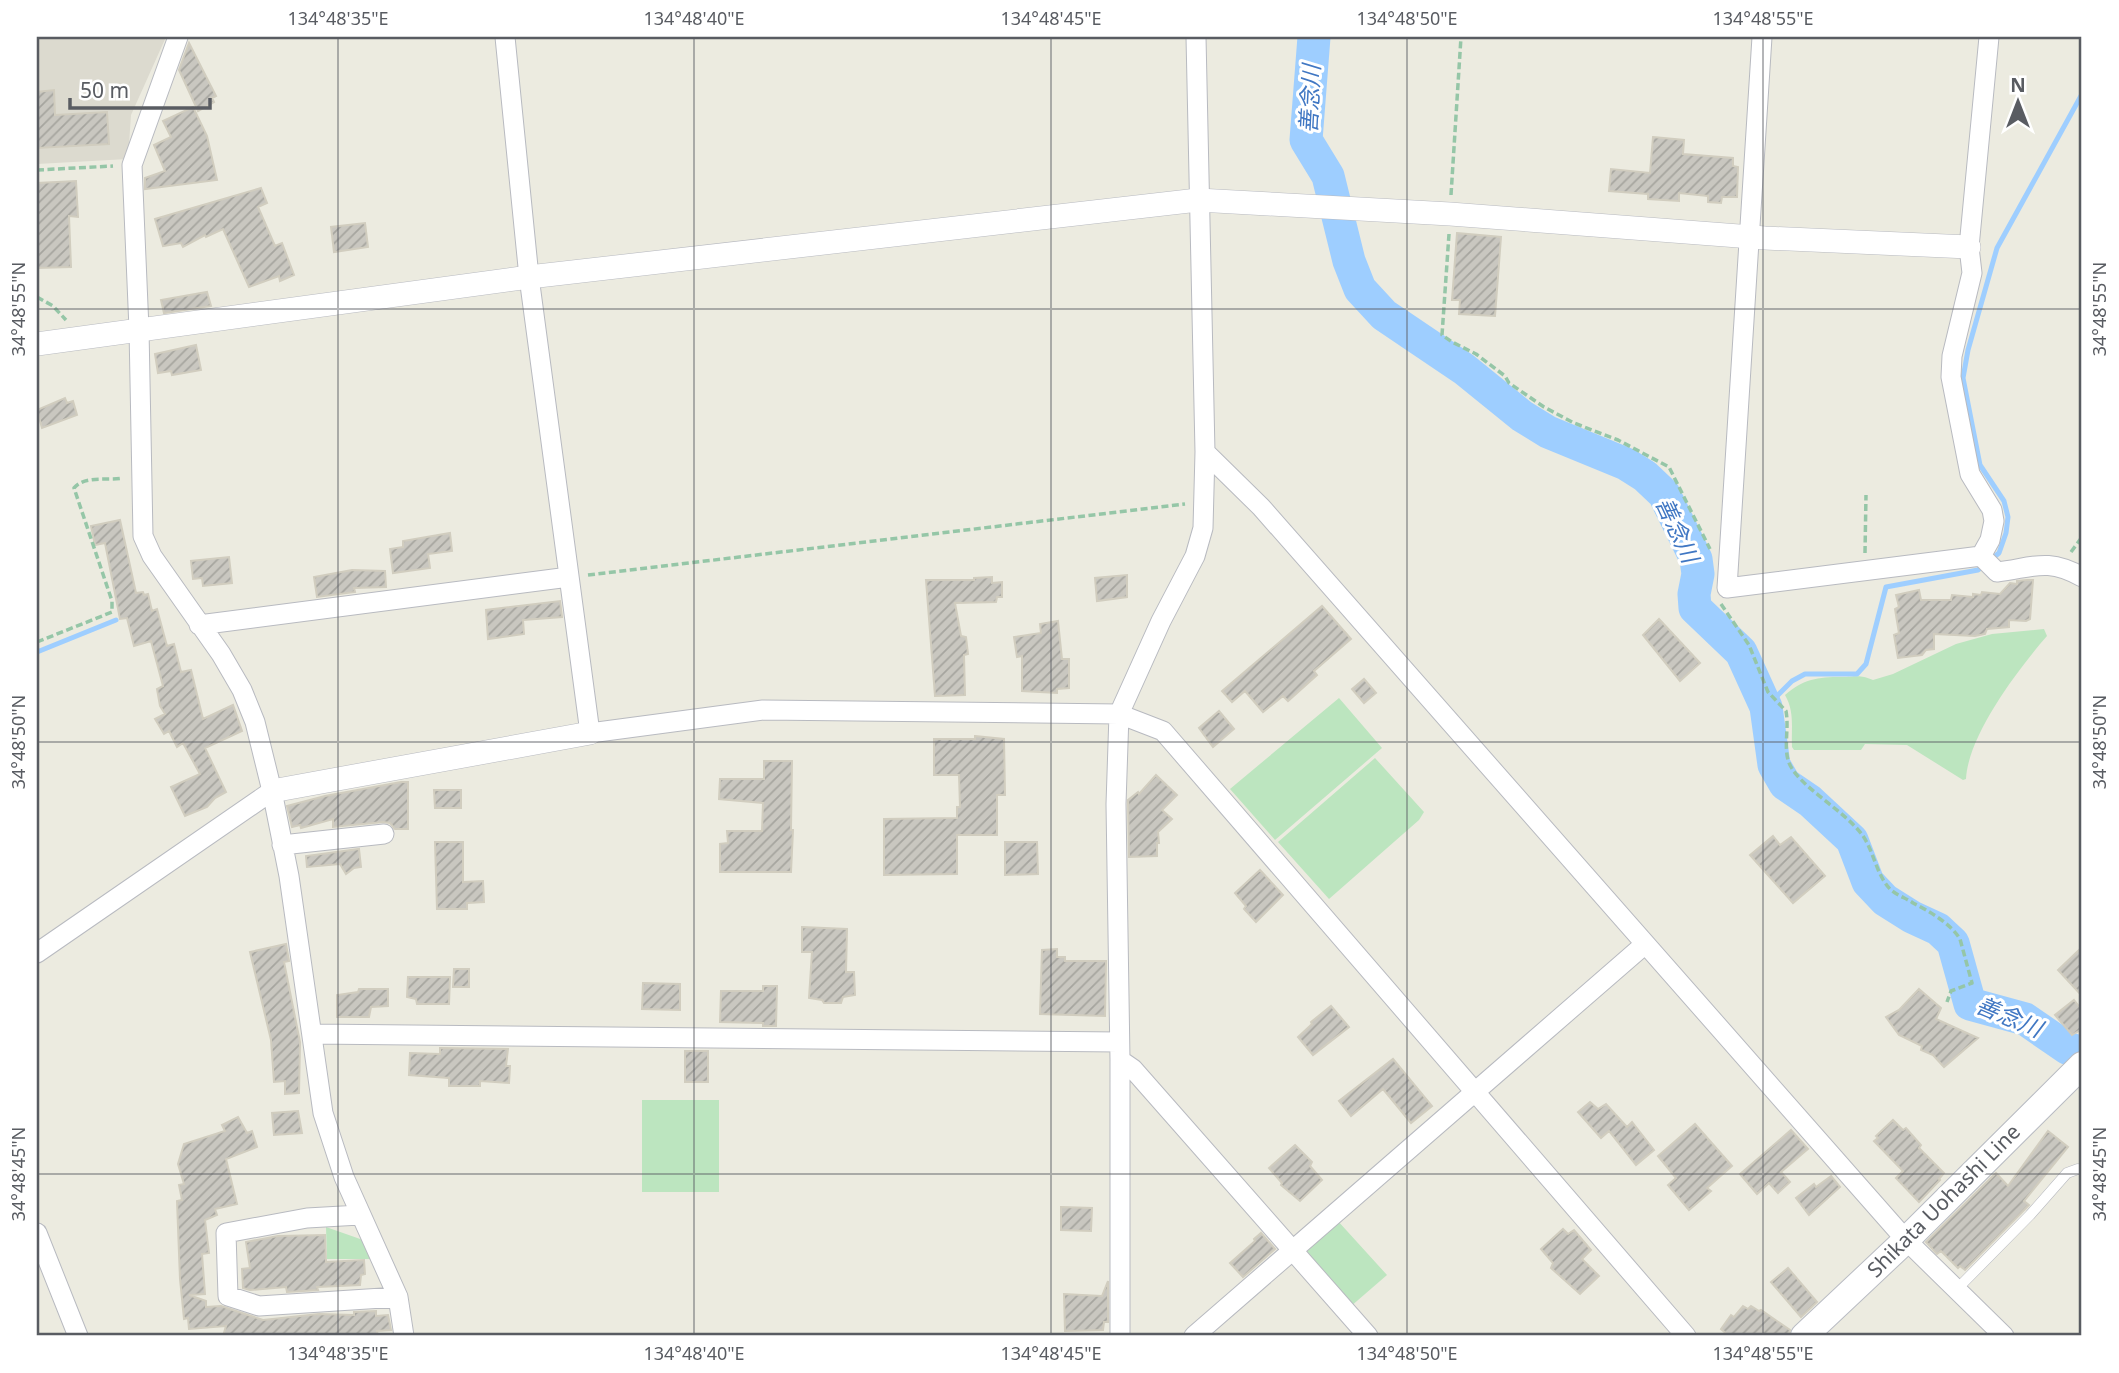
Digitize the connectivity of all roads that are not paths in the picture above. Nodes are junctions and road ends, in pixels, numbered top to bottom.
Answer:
1 (178, 37) edge
2 (505, 37) edge
3 (1196, 37) edge
4 (1762, 37) edge
5 (1989, 37) edge
6 (1198, 200) junction
7 (1751, 236) junction
8 (1969, 247) junction
9 (529, 277) junction
10 (139, 329) junction
11 (37, 344) edge
12 (1206, 452) junction
13 (1981, 556) junction
14 (2082, 576) edge
15 (569, 577) junction
16 (199, 625) junction
17 (1119, 714) junction
18 (590, 733) junction
19 (272, 791) junction
20 (384, 834) dead end
21 (282, 845) junction
22 (1644, 945) junction
23 (37, 953) edge
24 (313, 1034) junction
25 (1119, 1051) junction
26 (2079, 1068) edge
27 (1474, 1092) junction
28 (2078, 1169) dead end
29 (360, 1215) junction
30 (37, 1233) edge
31 (1906, 1240) junction
32 (1294, 1251) junction
33 (1957, 1289) junction
34 (398, 1297) junction
35 (78, 1336) edge
36 (404, 1336) edge
37 (1120, 1336) edge
38 (1194, 1336) edge
39 (1368, 1336) edge
40 (1686, 1336) edge
41 (1804, 1336) edge
42 (2004, 1336) edge

1 - 10 street
2 - 9 street
3 - 6 street
4 - 7 street
5 - 8 street
6 - 7 street
6 - 9 street
6 - 12 street
7 - 8 street
7 - 13 street
8 - 13 street
9 - 10 street
9 - 15 street
10 - 11 street
10 - 16 street
12 - 17 street
12 - 22 street
13 - 14 street
15 - 16 street
15 - 18 street
16 - 19 street
17 - 18 street
17 - 25 street
17 - 27 street
18 - 19 street
19 - 21 street
19 - 23 street
20 - 21 street
21 - 24 street
22 - 27 street
22 - 31 street
24 - 25 street
24 - 29 street
25 - 32 street
25 - 37 street
26 - 31 main road, Shikata Uohashi Line
27 - 32 street
27 - 40 street
28 - 33 lane
29 - 34 street
29 - 34 street
30 - 35 street
31 - 33 street
31 - 41 main road, Shikata Uohashi Line
32 - 38 street
32 - 39 street
33 - 42 street
34 - 36 street

